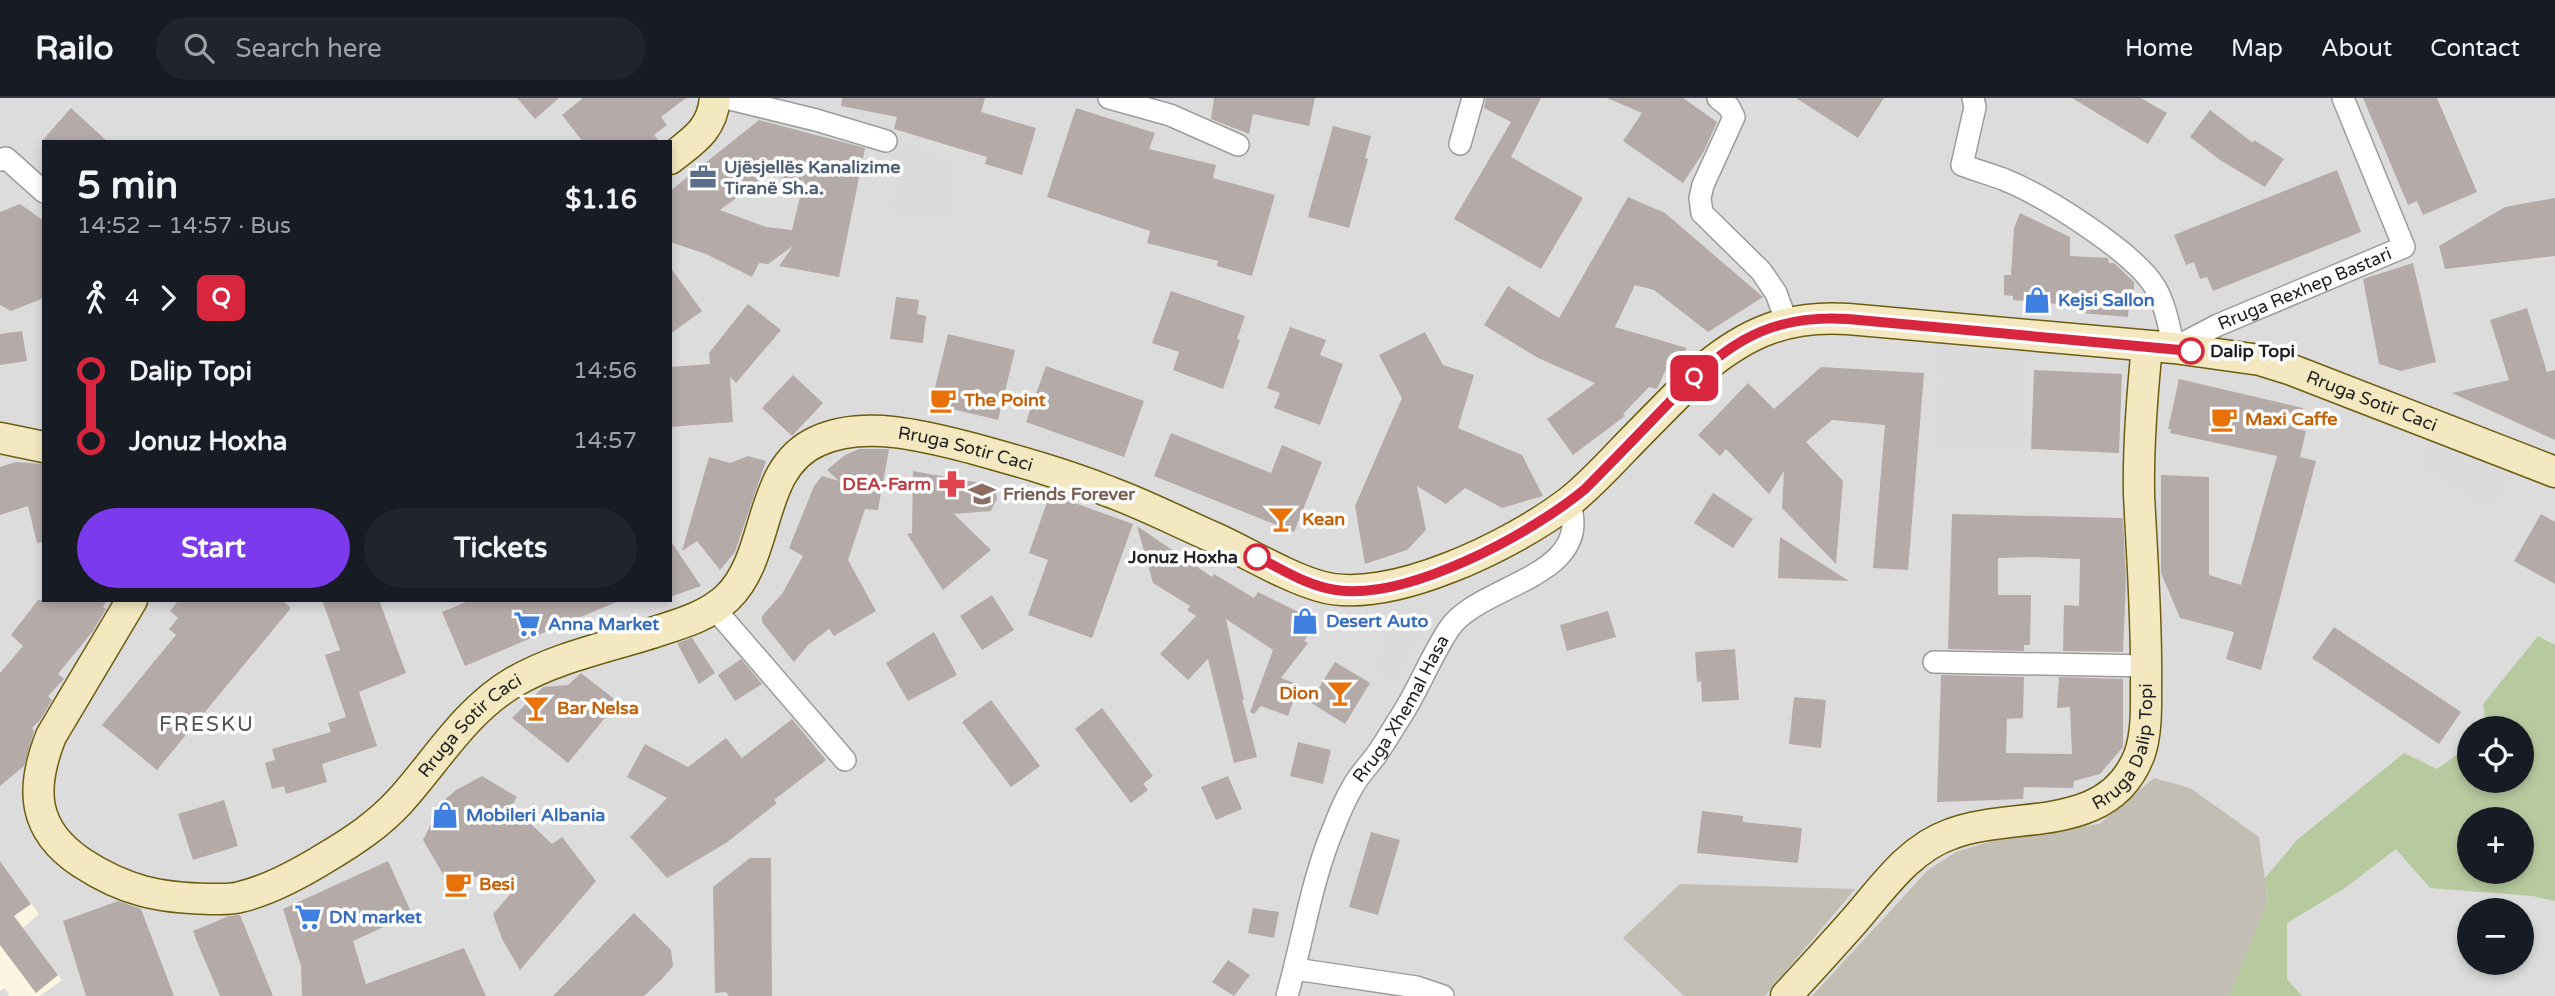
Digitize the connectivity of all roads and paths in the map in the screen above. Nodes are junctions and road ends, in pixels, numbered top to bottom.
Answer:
1 (715, 98) edge
2 (726, 98) edge
3 (1109, 98) edge
4 (1474, 98) edge
5 (1718, 98) edge
6 (1973, 98) edge
7 (2343, 98) edge
8 (886, 141) dead end
9 (1460, 144) dead end
10 (1238, 145) dead end
11 (672, 157) edge
12 (0, 160) edge
13 (42, 190) edge
14 (1787, 323) junction
15 (2161, 347) junction
16 (0, 438) edge
17 (42, 447) edge
18 (2555, 472) edge
19 (1569, 502) junction
20 (131, 602) edge
21 (714, 608) junction
22 (1934, 662) dead end
23 (2147, 666) junction
24 (845, 760) dead end
25 (1295, 969) junction
26 (1287, 996) edge
27 (1443, 996) edge
28 (1786, 996) edge

1 - 11 main road
2 - 8 street
3 - 10 street
4 - 9 street
5 - 14 street
6 - 15 street
7 - 15 street, Rruga Rexhep Bastari
12 - 13 street
14 - 15 main road, Rruga Sotir Caci
14 - 19 main road, Rruga Sotir Caci
15 - 18 main road, Rruga Sotir Caci
15 - 23 main road, Rruga Dalip Topi
16 - 17 main road
19 - 21 main road, Rruga Sotir Caci
19 - 25 street, Rruga Xhemal Hasa
20 - 21 main road, Rruga Sotir Caci
21 - 24 street
22 - 23 street
23 - 28 main road, Rruga Dalip Topi
25 - 26 street, Rruga Xhemal Hasa
25 - 27 street

